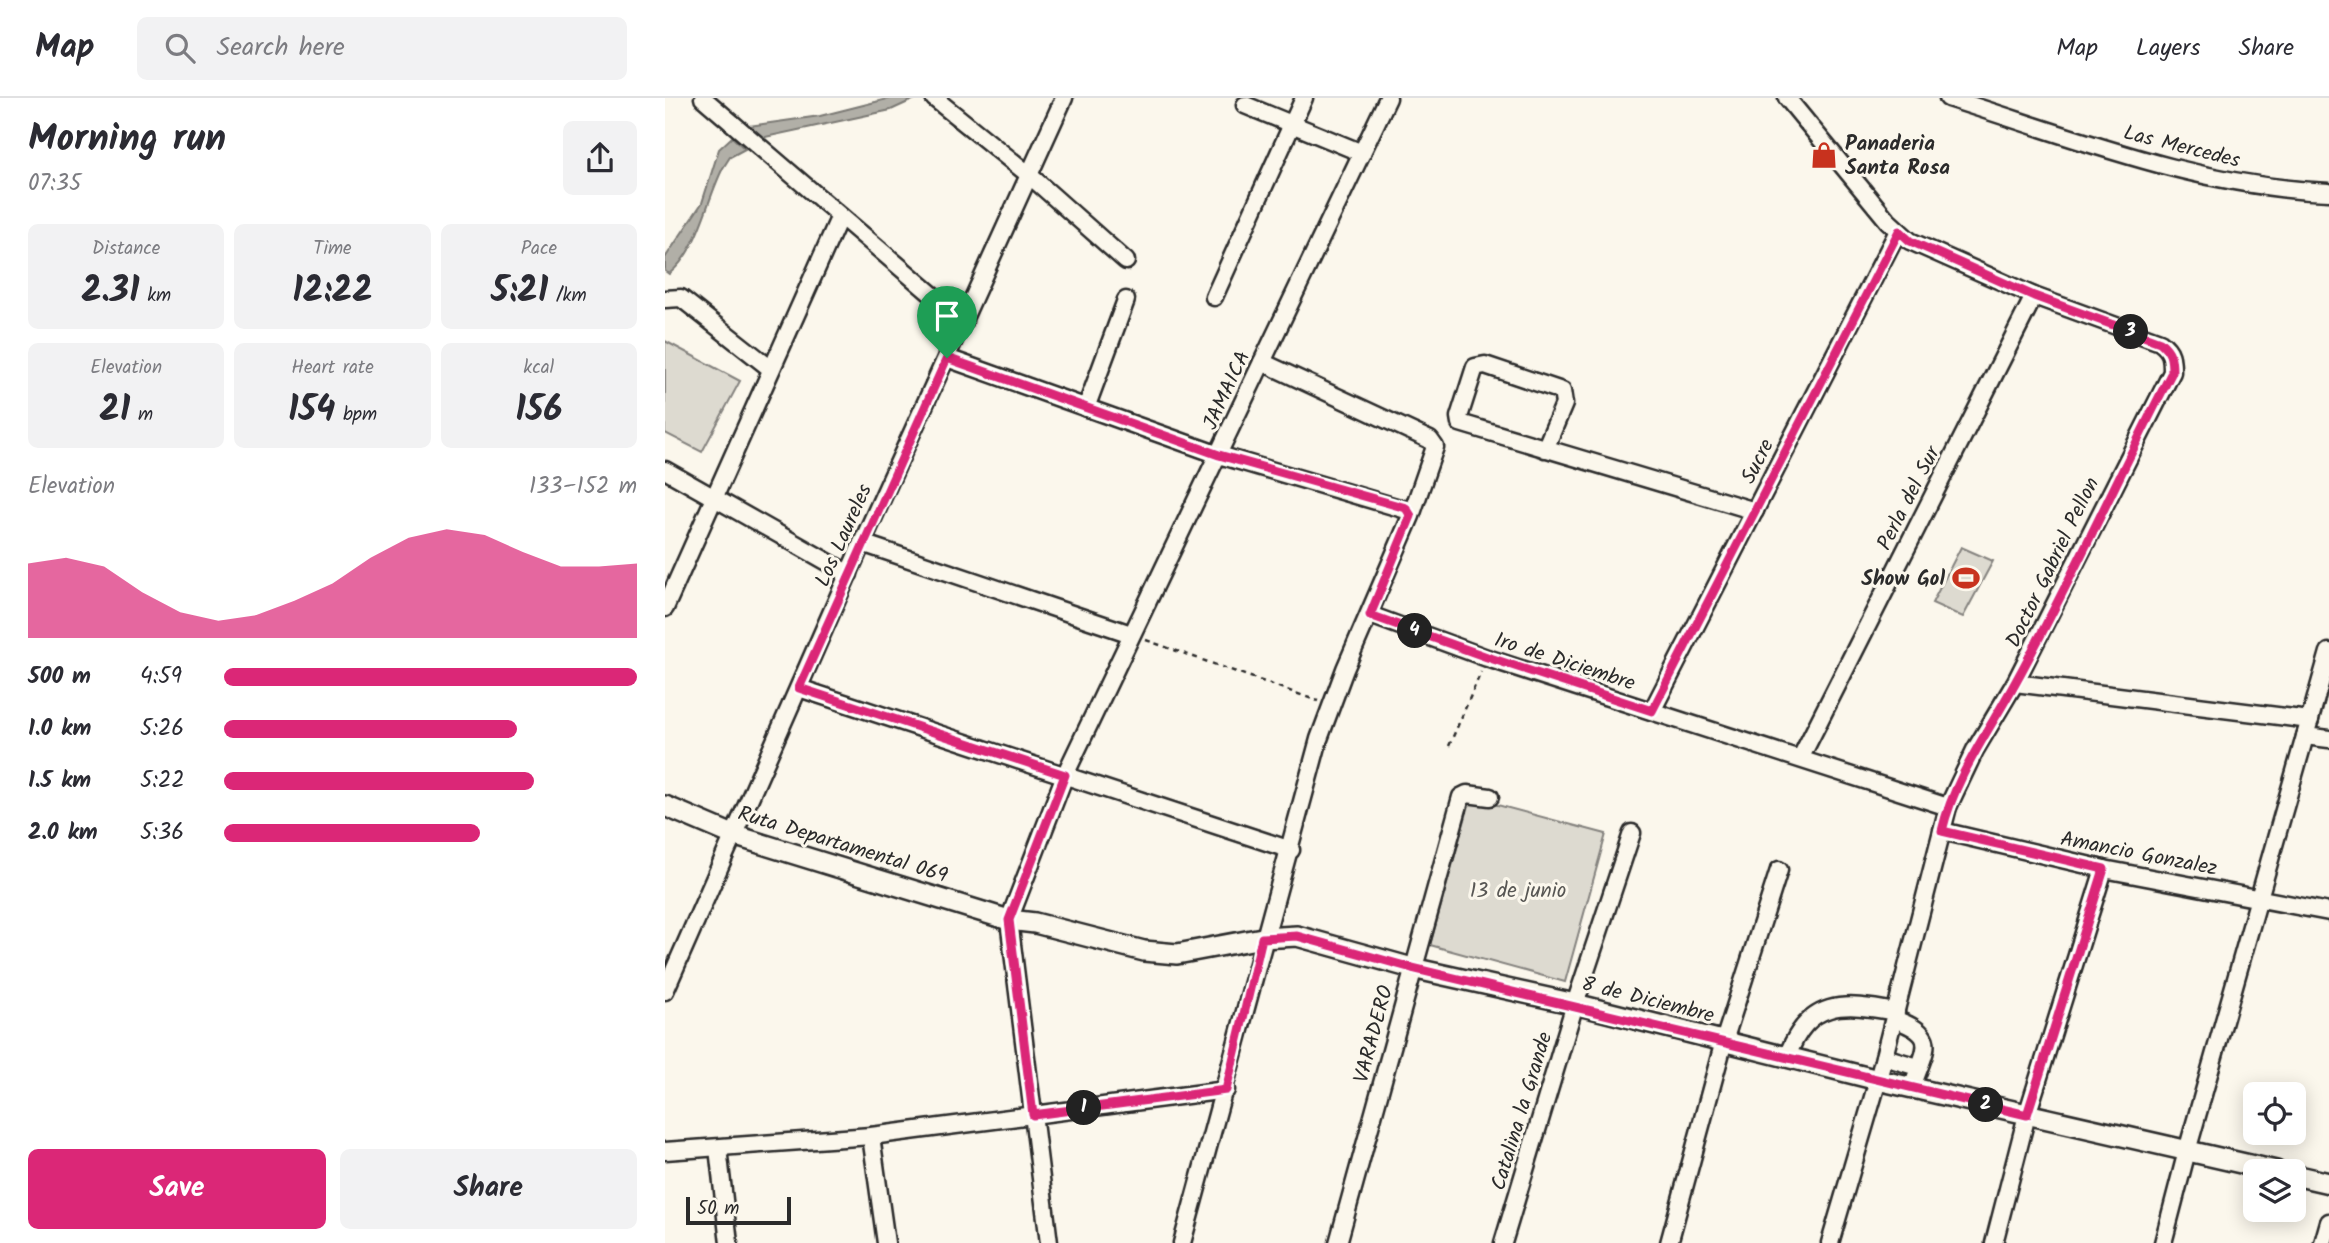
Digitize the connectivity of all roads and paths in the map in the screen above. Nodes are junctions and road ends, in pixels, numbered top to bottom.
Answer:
1 (703, 98) edge
2 (1064, 98) edge
3 (1304, 98) edge
4 (1388, 98) edge
5 (1787, 98) edge
6 (1948, 98) edge
7 (939, 102) edge
8 (1245, 105) dead end
9 (1292, 125) junction
10 (1362, 153) junction
11 (1028, 174) junction
12 (2329, 192) edge
13 (841, 216) junction
14 (1899, 231) junction
15 (1126, 261) dead end
16 (2034, 296) junction
17 (1214, 297) dead end
18 (665, 299) edge
19 (1126, 300) dead end
20 (964, 322) junction
21 (947, 358) junction
22 (1262, 362) junction
23 (771, 369) junction
24 (1086, 408) junction
25 (1545, 449) junction
26 (1219, 455) junction
27 (665, 470) edge
28 (714, 499) junction
29 (1411, 511) junction
30 (1755, 511) junction
31 (862, 543) junction
32 (849, 574) junction
33 (665, 608) edge
34 (1370, 615) junction
35 (1131, 634) junction
36 (2329, 652) edge
37 (1487, 657) junction
38 (2015, 683) junction
39 (799, 688) junction
40 (1331, 706) junction
41 (1652, 711) junction
42 (2308, 728) junction
43 (2329, 739) edge
44 (1449, 746) dead end
45 (1801, 757) junction
46 (1065, 775) junction
47 (1490, 797) dead end
48 (665, 806) edge
49 (1948, 807) junction
50 (1942, 831) junction
51 (1633, 833) dead end
52 (733, 835) junction
53 (1291, 850) junction
54 (2104, 869) junction
55 (1779, 870) dead end
56 (2259, 897) junction
57 (2329, 912) edge
58 (1009, 920) junction
59 (1262, 938) junction
60 (1412, 968) junction
61 (665, 991) edge
62 (1575, 1004) junction
63 (1895, 1016) junction
64 (1724, 1041) junction
65 (1787, 1057) junction
66 (1884, 1057) junction
67 (1918, 1067) junction
68 (1878, 1080) junction
69 (1912, 1088) junction
70 (1226, 1090) junction
71 (1033, 1115) junction
72 (2027, 1115) junction
73 (871, 1136) junction
74 (718, 1148) junction
75 (665, 1151) edge
76 (2187, 1151) junction
77 (2243, 1164) edge
78 (2306, 1178) edge
79 (2329, 1183) edge
80 (2329, 1222) edge
81 (729, 1243) edge
82 (886, 1243) edge
83 (1049, 1243) edge
84 (1182, 1243) edge
85 (1338, 1243) edge
86 (1503, 1243) edge
87 (1669, 1243) edge
88 (1830, 1243) edge
89 (1994, 1243) edge
90 (2163, 1243) edge
91 (2323, 1243) edge

1 - 13 street
2 - 11 street, Los Laureles
3 - 9 street
4 - 10 street, JAMAICA
5 - 14 street, Doctor Gabriel Pellon
6 - 12 street, Las Mercedes
7 - 11 street
8 - 9 street
9 - 10 street
9 - 17 street
10 - 22 street, JAMAICA
11 - 15 street
11 - 20 street, Los Laureles
13 - 20 street
13 - 23 street
14 - 16 street, Doctor Gabriel Pellon
14 - 30 street, Sucre
16 - 38 street, Doctor Gabriel Pellon
16 - 45 street, Perla del Sur
18 - 23 street
19 - 24 street
20 - 21 street, Los Laureles
21 - 24 street
21 - 31 street, Los Laureles
22 - 26 street, JAMAICA
22 - 29 street
23 - 28 street
24 - 26 street
25 - 25 street
25 - 30 street
26 - 29 street
26 - 35 street, JAMAICA
27 - 28 street
28 - 32 street
28 - 33 street
29 - 34 street
30 - 41 street, Sucre
31 - 32 street, Los Laureles
31 - 35 street
32 - 39 street, Los Laureles
34 - 37 street, 1ro de Diciembre
34 - 40 street
35 - 40 path
35 - 46 street, JAMAICA
36 - 42 street
37 - 41 street, 1ro de Diciembre
37 - 44 path
38 - 42 street
38 - 49 street, Doctor Gabriel Pellon
39 - 46 street
39 - 52 street, Los Laureles
40 - 53 street
41 - 45 street, 1ro de Diciembre
42 - 43 street
42 - 56 street
45 - 49 street, 1ro de Diciembre
46 - 53 street
46 - 58 street, JAMAICA
47 - 60 street, VARADERO
48 - 52 main road, Ruta Departamental 069
49 - 50 street, Doctor Gabriel Pellon
50 - 54 street, Amancio Gonzalez
50 - 63 street, Doctor Gabriel Pellon
51 - 62 street, Catalina la Grande
52 - 58 main road, Ruta Departamental 069
52 - 61 street, Los Laureles
53 - 59 street
54 - 56 street, Amancio Gonzalez
54 - 72 street
55 - 64 street
56 - 57 street, Amancio Gonzalez
56 - 76 street
58 - 59 main road, 8 de Diciembre
58 - 71 street
59 - 60 main road, 8 de Diciembre
59 - 70 street
60 - 62 main road, 8 de Diciembre
60 - 85 street, VARADERO
62 - 64 main road, 8 de Diciembre
62 - 86 street, Catalina la Grande
63 - 65 street
63 - 66 street, Doctor Gabriel Pellon
63 - 67 street
64 - 65 main road, 8 de Diciembre
64 - 87 street
65 - 68 main road, 8 de Diciembre
66 - 67 street
66 - 68 street, Doctor Gabriel Pellon
67 - 69 street
68 - 69 main road, 8 de Diciembre
68 - 88 street, Doctor Gabriel Pellon
69 - 72 main road, 8 de Diciembre
70 - 71 street
70 - 84 street
71 - 73 street
71 - 83 street
72 - 76 main road, 8 de Diciembre
72 - 89 street
73 - 74 street
73 - 82 street
74 - 75 street
74 - 81 street
76 - 77 main road, 8 de Diciembre
76 - 90 street
78 - 79 main road
80 - 91 street

